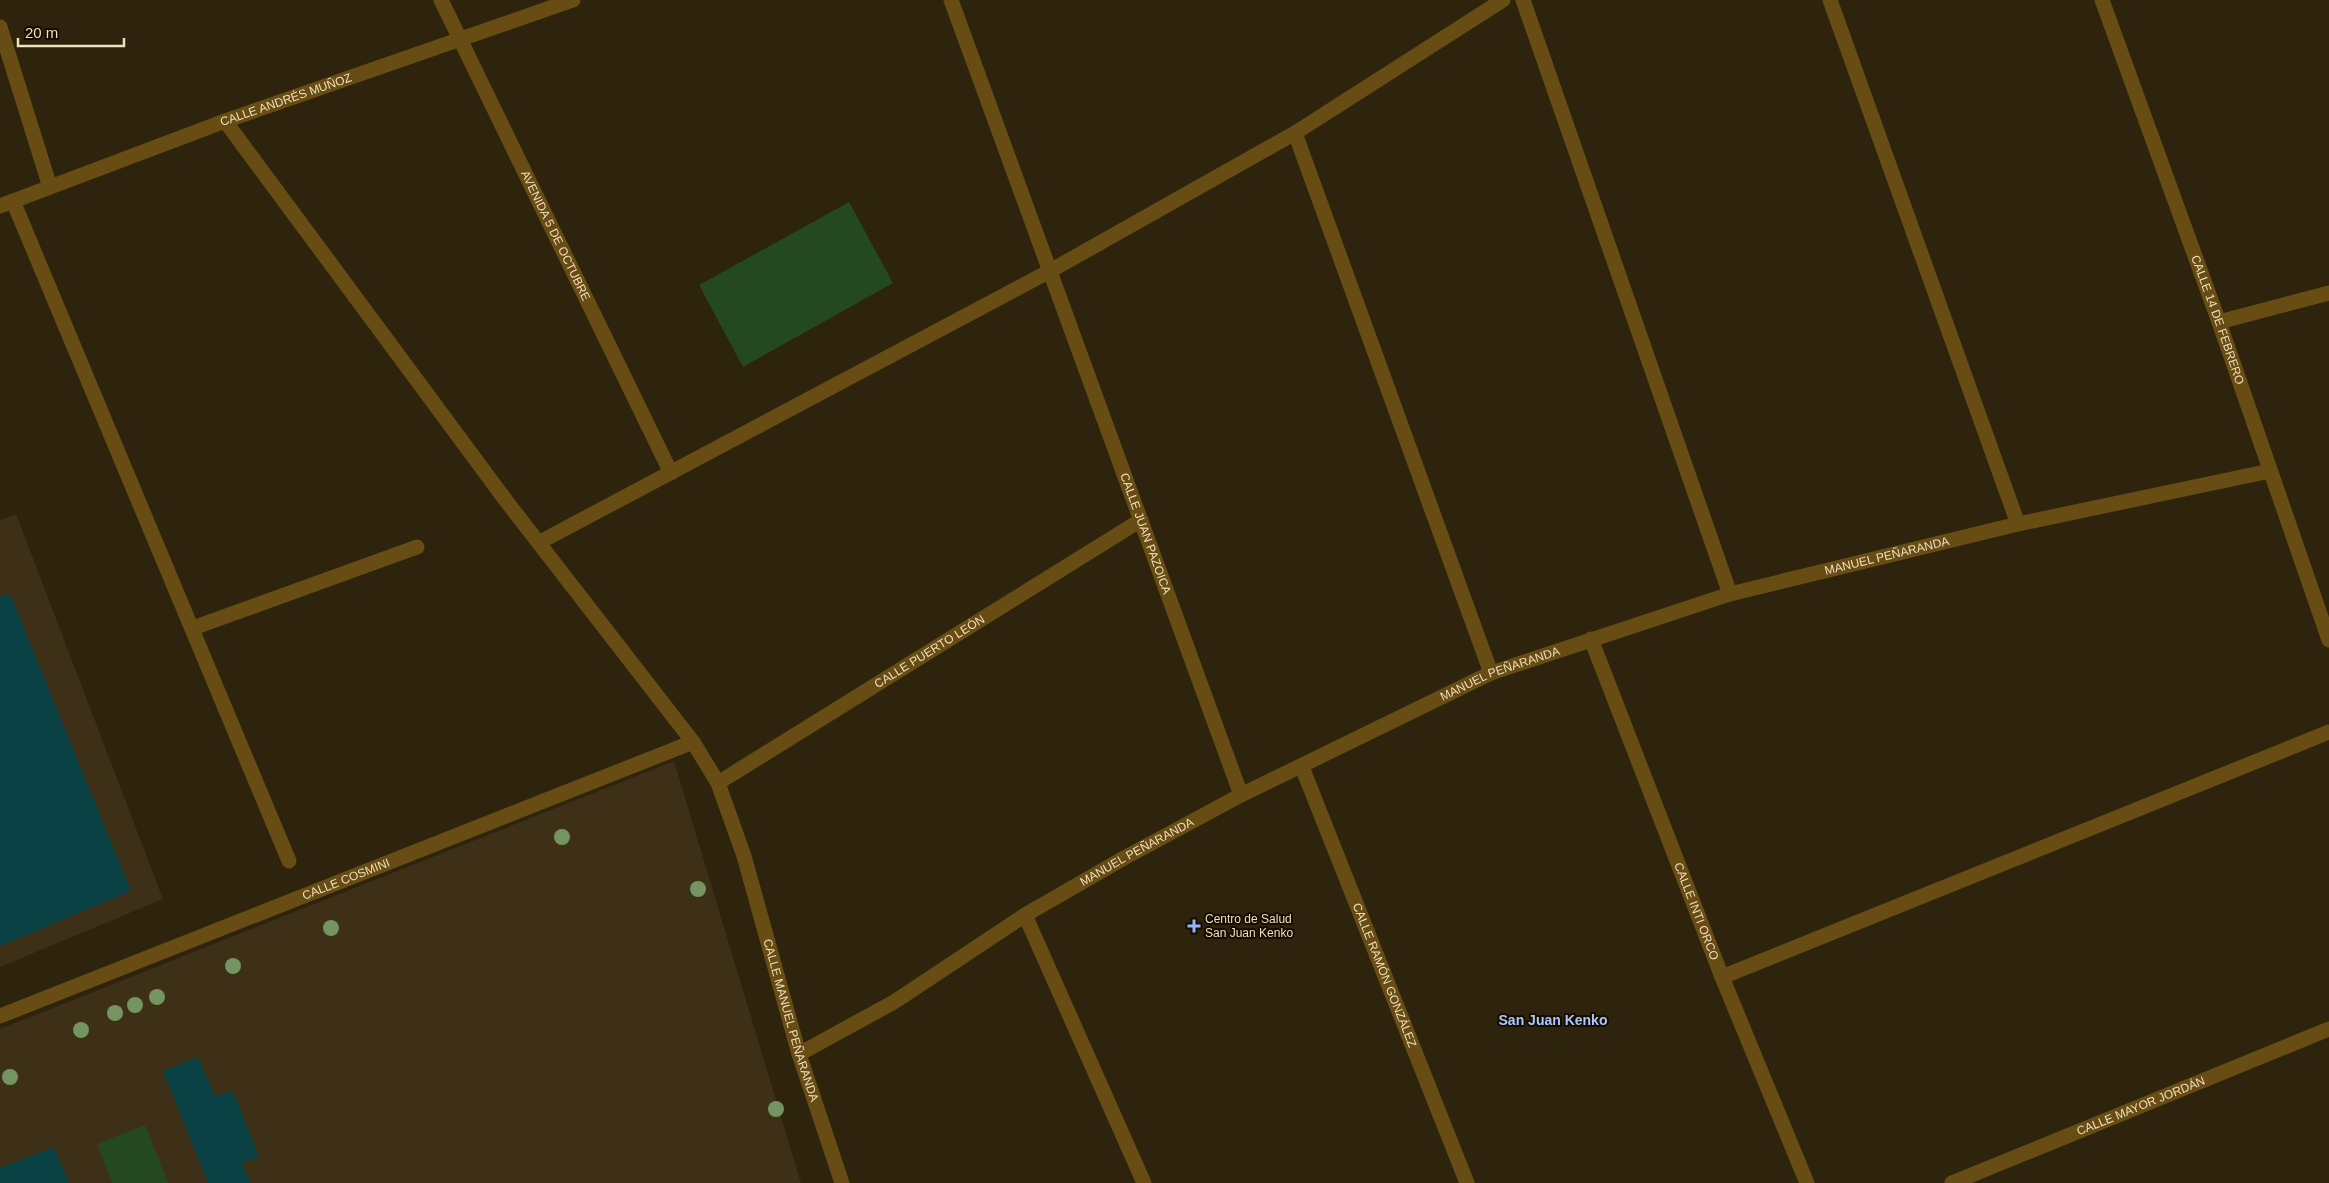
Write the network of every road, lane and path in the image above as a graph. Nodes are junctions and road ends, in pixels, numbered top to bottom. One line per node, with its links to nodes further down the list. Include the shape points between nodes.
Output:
1 (441, 0): 9 (street, AVENIDA 5 DE OCTUBRE)
2 (573, 0): 9 (street, CALLE ANDRÉS MUÑOZ)
3 (952, 0): 14 (street, CALLE JUAN PAZOICA)
4 (1503, 0): 11 (street)
5 (1523, 0): 23 (street)
6 (1830, 0): 20 (street)
7 (2102, 0): 16 (street, CALLE 14 DE FEBRERO)
8 (0, 27): 12 (street)
9 (460, 40): 10 (street, CALLE ANDRÉS MUÑOZ); 18 (street, AVENIDA 5 DE OCTUBRE)
10 (225, 121): 12 (street, CALLE ANDRÉS MUÑOZ); 21 (street, CALLE MANUEL PEÑARANDA)
11 (1294, 133): 14 (street); 27 (street)
12 (50, 187): 13 (street, CALLE ANDRÉS MUÑOZ)
13 (7, 204): 24 (street)
14 (1050, 271): 18 (street); 19 (street, CALLE JUAN PAZOICA)
15 (2329, 293): 16 (street)
16 (2219, 322): 17 (street, CALLE 14 DE FEBRERO)
17 (2270, 471): 20 (street, MANUEL PEÑARANDA); 26 (street, CALLE 14 DE FEBRERO)
18 (671, 473): 21 (street)
19 (1141, 520): 31 (street, CALLE PUERTO LEÓN); 32 (street, CALLE JUAN PAZOICA)
20 (2018, 524): 23 (street, MANUEL PEÑARANDA)
21 (540, 542): 29 (street, CALLE MANUEL PEÑARANDA)
22 (417, 547): 24 (street)
23 (1730, 594): 25 (street, MANUEL PEÑARANDA)
24 (193, 628): 33 (street)
25 (1591, 639): 27 (street, MANUEL PEÑARANDA); 35 (street, CALLE INTI ORCO)
26 (2329, 640)
27 (1491, 674): 30 (street, MANUEL PEÑARANDA)
28 (2329, 732): 35 (street)
29 (693, 742): 31 (street, CALLE MANUEL PEÑARANDA); 36 (street, CALLE COSMINI)
30 (1302, 767): 32 (street, MANUEL PEÑARANDA); 41 (street, CALLE RAMÓN GONZÁLEZ)
31 (718, 783): 38 (street, CALLE MANUEL PEÑARANDA, via 744,856)
32 (1241, 795): 34 (street, MANUEL PEÑARANDA)
33 (289, 861)
34 (1025, 915): 38 (street, MANUEL PEÑARANDA, via 894,1002); 40 (street)
35 (1722, 977): 42 (street, CALLE INTI ORCO)
36 (0, 1016)
37 (2329, 1029): 43 (street, CALLE MAYOR JORDÁN)
38 (799, 1054): 39 (street, CALLE MANUEL PEÑARANDA)
39 (842, 1183)
40 (1144, 1183)
41 (1467, 1183)
42 (1807, 1183)
43 (1952, 1183)

